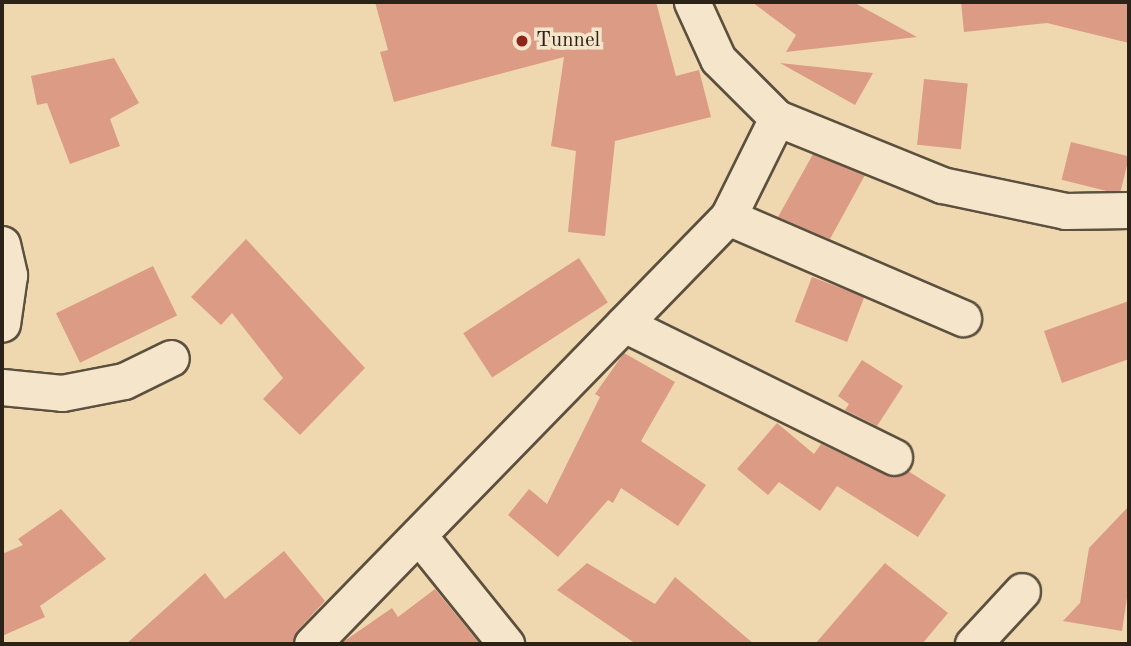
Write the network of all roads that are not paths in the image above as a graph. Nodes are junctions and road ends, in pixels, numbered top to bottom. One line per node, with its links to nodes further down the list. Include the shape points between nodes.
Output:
1 (692, 2): 2 (street, via 718,59)
2 (777, 118): 3 (street, via 942,186 1065,211); 4 (street)
3 (1129, 210)
4 (728, 217): 6 (street); 8 (street)
5 (2, 244): 7 (street, via 9,275)
6 (963, 318)
7 (2, 324)
8 (624, 324): 11 (street); 12 (street)
9 (171, 358): 10 (street, via 124,381 62,393)
10 (2, 387)
11 (894, 457)
12 (419, 536): 14 (street); 15 (street)
13 (1022, 591): 16 (street)
14 (312, 644)
15 (506, 644)
16 (973, 644)

